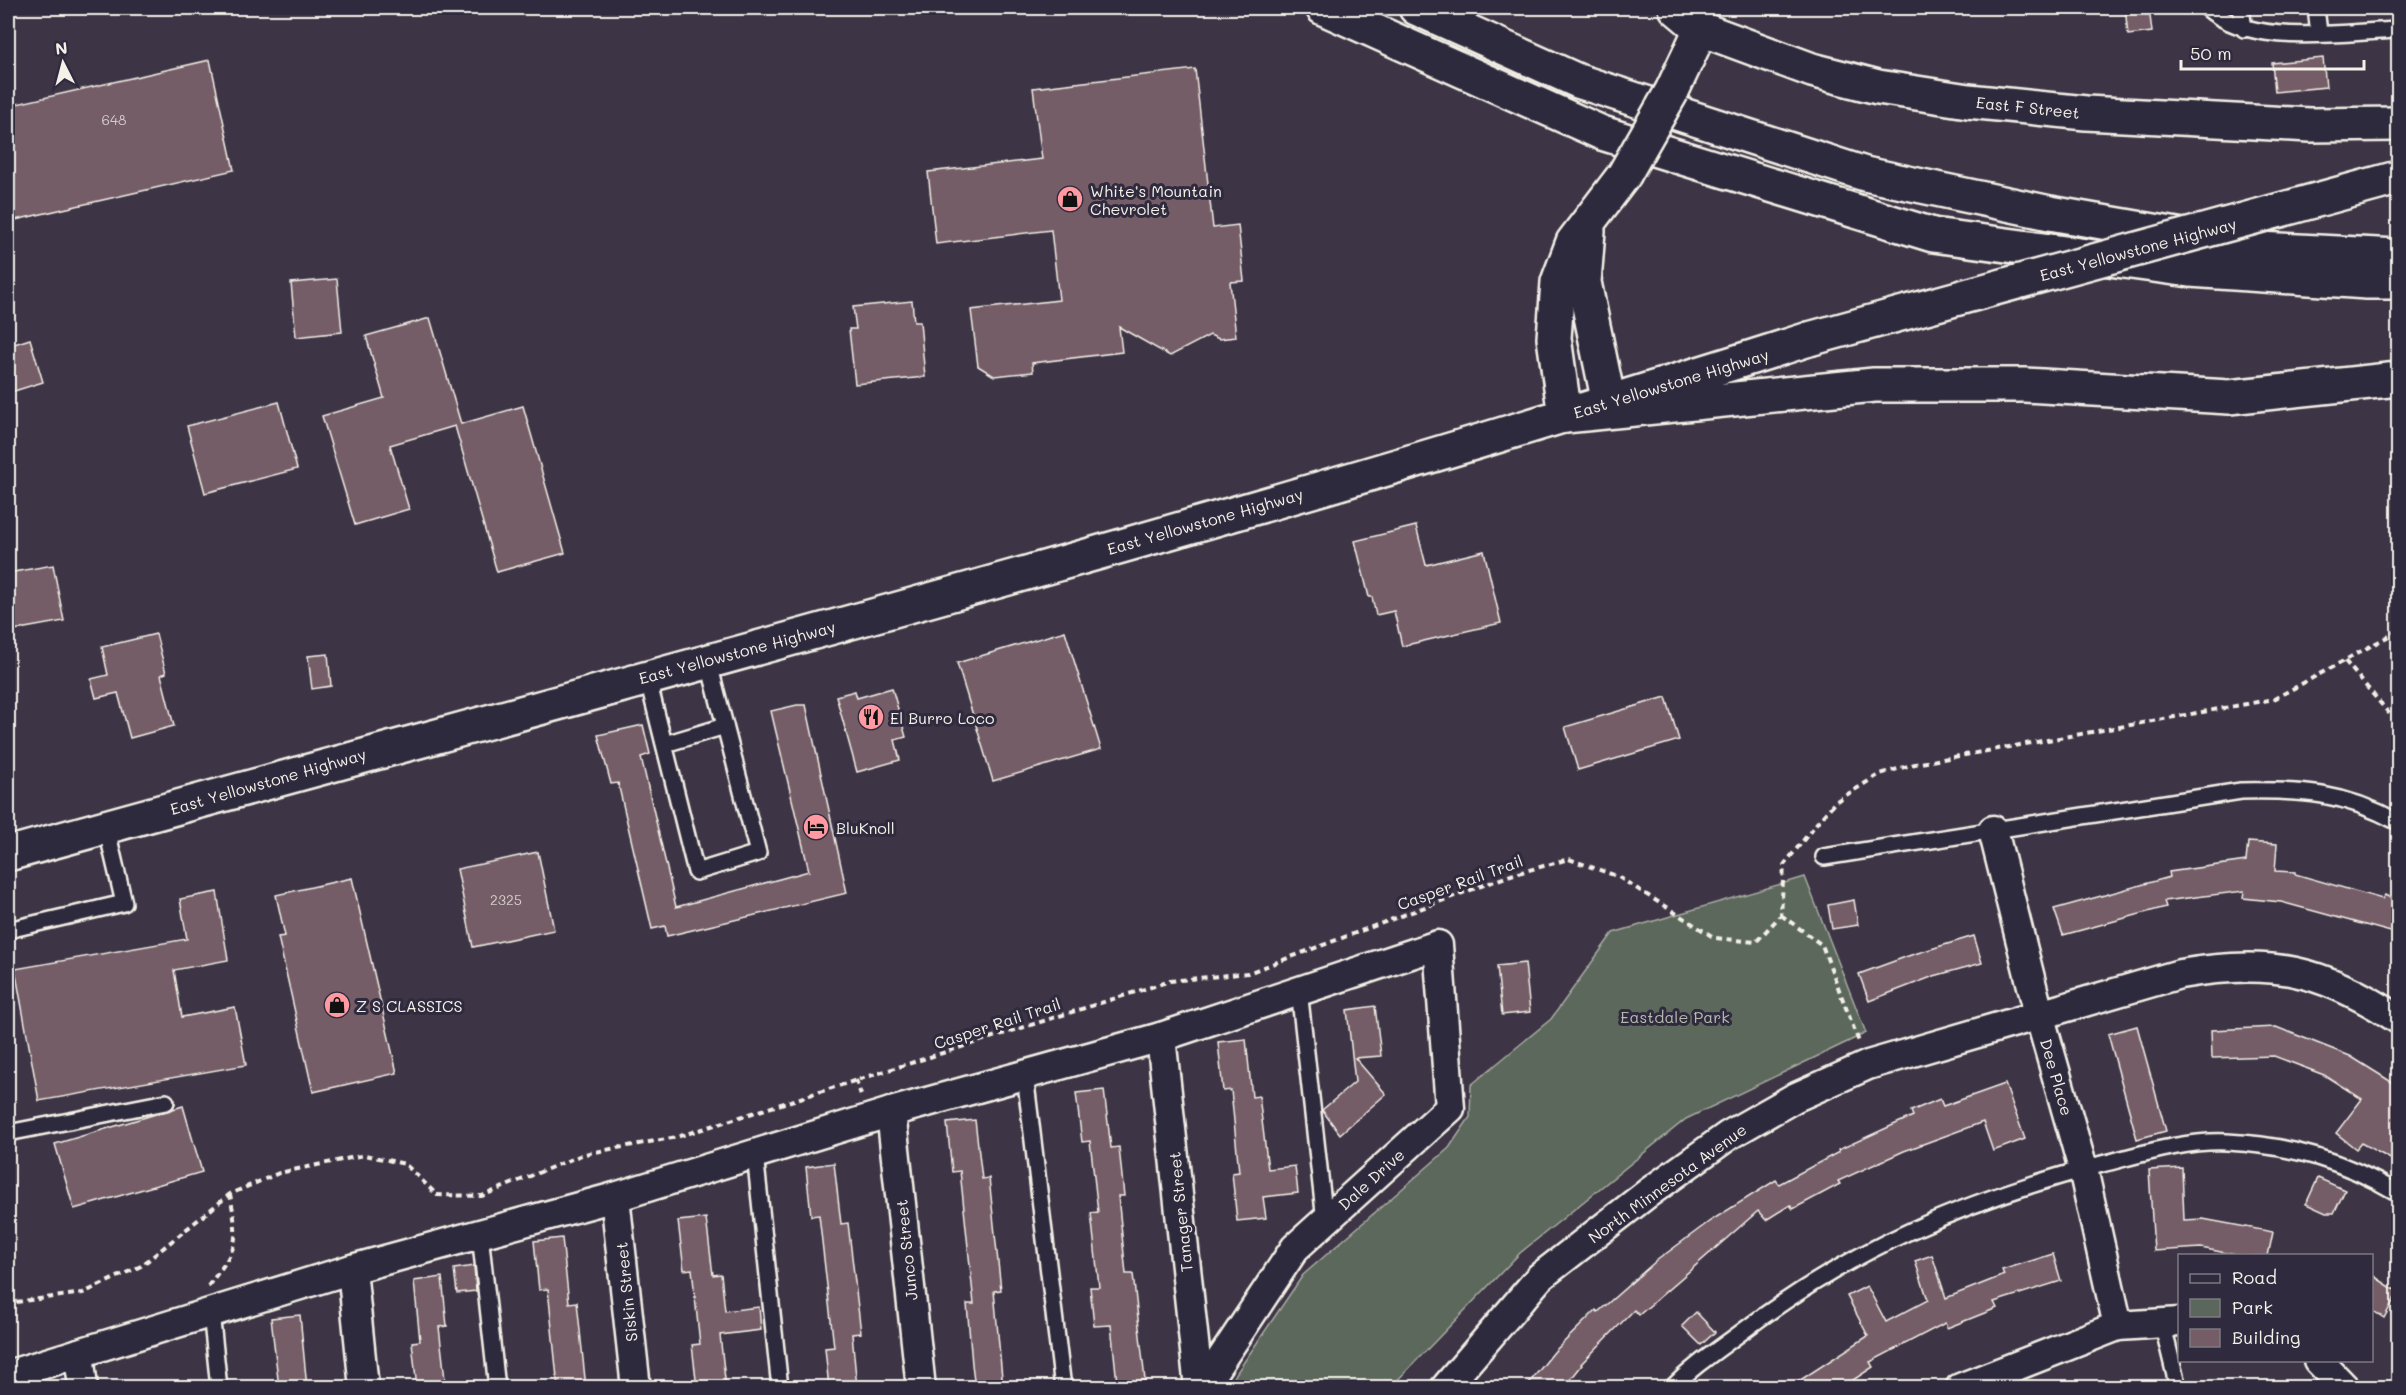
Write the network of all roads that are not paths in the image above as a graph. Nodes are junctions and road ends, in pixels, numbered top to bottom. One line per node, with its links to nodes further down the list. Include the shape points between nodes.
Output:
1 (1323, 8): 15 (main road, via 1602,133 1933,236 2190,270)
2 (1416, 8): 14 (main road, via 1578,81 1865,174 2050,213 2258,249)
3 (1676, 8): 7 (main road, East F Street)
4 (2207, 8): 8 (lane)
5 (2241, 8): 8 (lane)
6 (2316, 8): 10 (lane)
7 (1701, 28): 11 (main road, East F Street, via 1823,73 1878,87 1968,101 2086,113 2310,125); 13 (main road, bridge, via 1672,91 1624,175)
8 (2244, 29): 10 (lane, via 2265,34)
9 (2398, 30): 10 (lane)
10 (2319, 33)
11 (2398, 124)
12 (2398, 178): 17 (main road, East Yellowstone Highway, bridge, via 1809,339)
13 (1588, 226): 17 (main road, via 1584,282); 18 (main road, via 1573,242 1556,295 1554,338)
14 (2398, 256)
15 (2398, 282)
16 (2398, 379): 18 (main road, via 2229,397 2025,386 1874,385)
17 (1609, 403): 18 (main road, East Yellowstone Highway)
18 (1565, 416): 19 (main road, East Yellowstone Highway, via 1138,541)
19 (708, 660): 20 (main road, East Yellowstone Highway); 21 (lane)
20 (647, 676): 22 (lane); 24 (main road, East Yellowstone Highway)
21 (725, 726): 22 (lane); 22 (lane, via 759,852 696,872)
22 (665, 744)
23 (2398, 822): 25 (lane, via 2345,799 2299,790 2241,791)
24 (106, 826): 26 (main road, East Yellowstone Highway); 28 (lane, via 124,903)
25 (1993, 830): 27 (lane); 30 (street, Dee Place)
26 (8, 854)
27 (1824, 857)
28 (8, 930)
29 (1299, 990): 32 (street); 41 (lane); 41 (street, Dale Drive, via 1438,945 1450,1108)
30 (2039, 1014): 31 (street, North Minnesota Avenue, via 2180,974 2249,965 2292,970 2327,980 2358,993); 38 (street, Dee Place); 59 (street, North Minnesota Avenue, via 1868,1065 1794,1098 1729,1135 1540,1277)
31 (2398, 1019)
32 (1161, 1038): 33 (street); 58 (street, Tanager Street)
33 (1026, 1075): 35 (street); 57 (lane)
34 (166, 1102): 36 (lane)
35 (891, 1112): 37 (street); 56 (street, Junco Street)
36 (8, 1133)
37 (755, 1154): 40 (street); 55 (lane)
38 (2083, 1169): 39 (lane, via 2194,1143 2267,1145 2328,1158); 46 (street, Dee Place); 60 (lane, via 1952,1212 1835,1268 1764,1315)
39 (2398, 1193)
40 (615, 1197): 42 (street); 54 (street, Siskin Street)
41 (1325, 1221): 58 (street, Dale Drive, via 1295,1248)
42 (480, 1234): 43 (street); 53 (lane)
43 (352, 1269): 44 (street); 52 (street)
44 (208, 1301): 47 (street); 51 (lane)
45 (2171, 1322): 46 (street); 62 (lane)
46 (2118, 1326): 61 (street)
47 (79, 1353): 49 (street); 50 (street)
48 (2320, 1362): 63 (street)
49 (8, 1375)
50 (83, 1388)
51 (219, 1388)
52 (364, 1388)
53 (497, 1388)
54 (636, 1388)
55 (780, 1388)
56 (921, 1388)
57 (1063, 1388)
58 (1200, 1388)
59 (1445, 1388)
60 (1672, 1388)
61 (1960, 1388)
62 (2178, 1388)
63 (2345, 1388)

